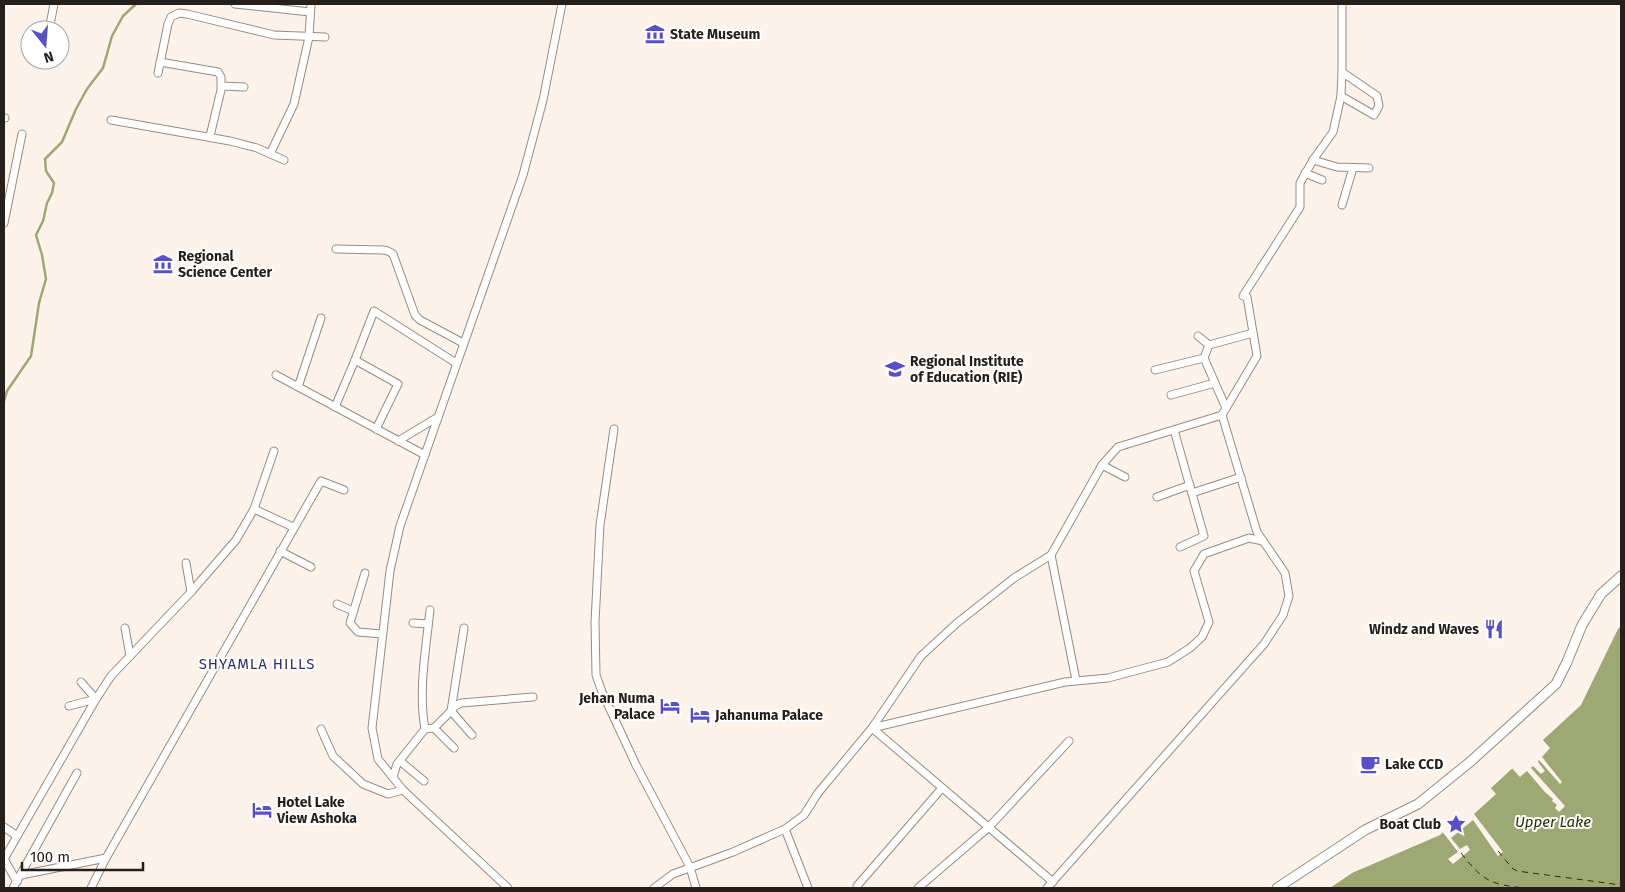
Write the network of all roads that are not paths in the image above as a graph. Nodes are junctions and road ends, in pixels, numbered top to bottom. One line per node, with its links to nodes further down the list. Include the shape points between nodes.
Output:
1 (54, 4): 7 (street)
2 (235, 4): 6 (street)
3 (311, 4): 6 (street)
4 (562, 4): 32 (street, via 543,100 523,175)
5 (1342, 4): 11 (street)
6 (310, 12): 8 (street)
7 (51, 20)
8 (309, 37): 9 (street); 10 (street, via 274,35 179,13 171,17 168,24); 19 (street, via 294,104)
9 (325, 37)
10 (160, 62): 12 (street); 13 (street, via 218,72)
11 (1342, 72): 15 (street); 15 (street, via 1377,96 1380,106 1374,116)
12 (158, 73)
13 (221, 88): 14 (street, via 225,85); 18 (street)
14 (244, 88)
15 (1341, 96): 21 (street, via 1332,132)
16 (111, 120): 18 (street)
17 (22, 134): 27 (street)
18 (210, 136): 19 (street)
19 (270, 154): 20 (street)
20 (284, 160)
21 (1313, 160): 22 (street); 24 (street)
22 (1353, 168): 23 (street); 26 (street)
23 (1369, 168)
24 (1305, 173): 25 (street); 30 (street, via 1300,182 1300,207 1243,296 1247,297)
25 (1322, 180)
26 (1342, 205)
27 (4, 223)
28 (336, 249): 32 (street, via 382,250 393,254 415,315)
29 (321, 318): 40 (street)
30 (1253, 333): 33 (street); 43 (street, via 1257,356)
31 (1198, 336): 33 (street)
32 (463, 343): 36 (street)
33 (1209, 345): 34 (street)
34 (1204, 358): 37 (street); 39 (street)
35 (355, 360): 36 (street, via 374,311); 42 (street); 46 (street, via 398,384)
36 (456, 363): 45 (street)
37 (1155, 370)
38 (276, 375): 40 (street)
39 (1215, 383): 41 (street); 43 (street)
40 (298, 386): 42 (street)
41 (1171, 395)
42 (335, 406): 46 (street)
43 (1226, 408): 44 (street)
44 (1222, 415): 48 (street); 54 (street)
45 (438, 418): 49 (street); 51 (street)
46 (376, 429): 49 (street)
47 (614, 429): 103 (street, via 600,525 596,675 636,765)
48 (1174, 430): 52 (street, via 1118,447); 55 (street)
49 (398, 441): 51 (street)
50 (274, 452): 59 (street)
51 (425, 455): 77 (street, via 400,526)
52 (1102, 465): 53 (street); 64 (street)
53 (1125, 477)
54 (1241, 478): 57 (street); 61 (street, via 1257,532)
55 (1190, 485): 57 (street); 58 (street)
56 (344, 490): 60 (street, via 321,481)
57 (1192, 493): 62 (street, via 1204,536)
58 (1157, 497)
59 (254, 509): 60 (street); 69 (street, via 236,540)
60 (293, 527): 63 (street)
61 (1263, 541): 79 (street, via 1249,538 1204,554 1194,571 1209,622 1202,637 1190,648 1168,662 1108,678); 105 (street, via 1285,573 1290,596 1283,615 1264,644)
62 (1180, 547)
63 (280, 551): 66 (street); 102 (street)
64 (1051, 555): 79 (street); 86 (street, via 1014,578 921,656)
65 (186, 563): 69 (street)
66 (312, 567)
67 (365, 573): 72 (street)
68 (1621, 576): 114 (street, via 1601,594 1582,626 1556,684 1418,804 1365,830)
69 (191, 592): 78 (street)
70 (336, 604): 72 (street)
71 (430, 610): 74 (street)
72 (354, 611): 77 (street, via 350,623 358,632)
73 (414, 623): 74 (street)
74 (428, 624): 88 (street, via 422,692)
75 (125, 628): 78 (street)
76 (464, 628): 84 (street)
77 (382, 634): 94 (street, via 372,728 378,759)
78 (130, 656): 82 (street)
79 (1076, 680): 86 (street)
80 (81, 682): 82 (street)
81 (533, 696): 84 (street, via 462,703)
82 (96, 699): 83 (street); 101 (street)
83 (69, 706)
84 (450, 710): 85 (street); 89 (street)
85 (434, 728): 88 (street); 91 (street)
86 (872, 728): 96 (street); 100 (street, via 818,793 804,815)
87 (321, 729): 97 (street, via 333,756 363,784 388,794)
88 (425, 729): 92 (street)
89 (472, 735)
90 (1069, 741): 99 (street)
91 (454, 748)
92 (400, 761): 94 (street); 95 (street)
93 (77, 773): 104 (street)
94 (393, 778): 97 (street)
95 (424, 781)
96 (942, 788): 99 (street); 111 (street)
97 (403, 790): 107 (street)
98 (4, 827): 101 (street)
99 (988, 827): 105 (street); 112 (street)
100 (785, 828): 103 (street); 110 (street)
101 (17, 836): 104 (street, via 4,859)
102 (106, 858): 104 (street); 106 (street)
103 (690, 868): 108 (street, via 673,874); 109 (street)
104 (17, 882)
105 (1054, 882): 113 (street)
106 (91, 888)
107 (508, 888)
108 (654, 888)
109 (696, 888)
110 (808, 888)
111 (858, 888)
112 (918, 888)
113 (1048, 888)
114 (1278, 888)

